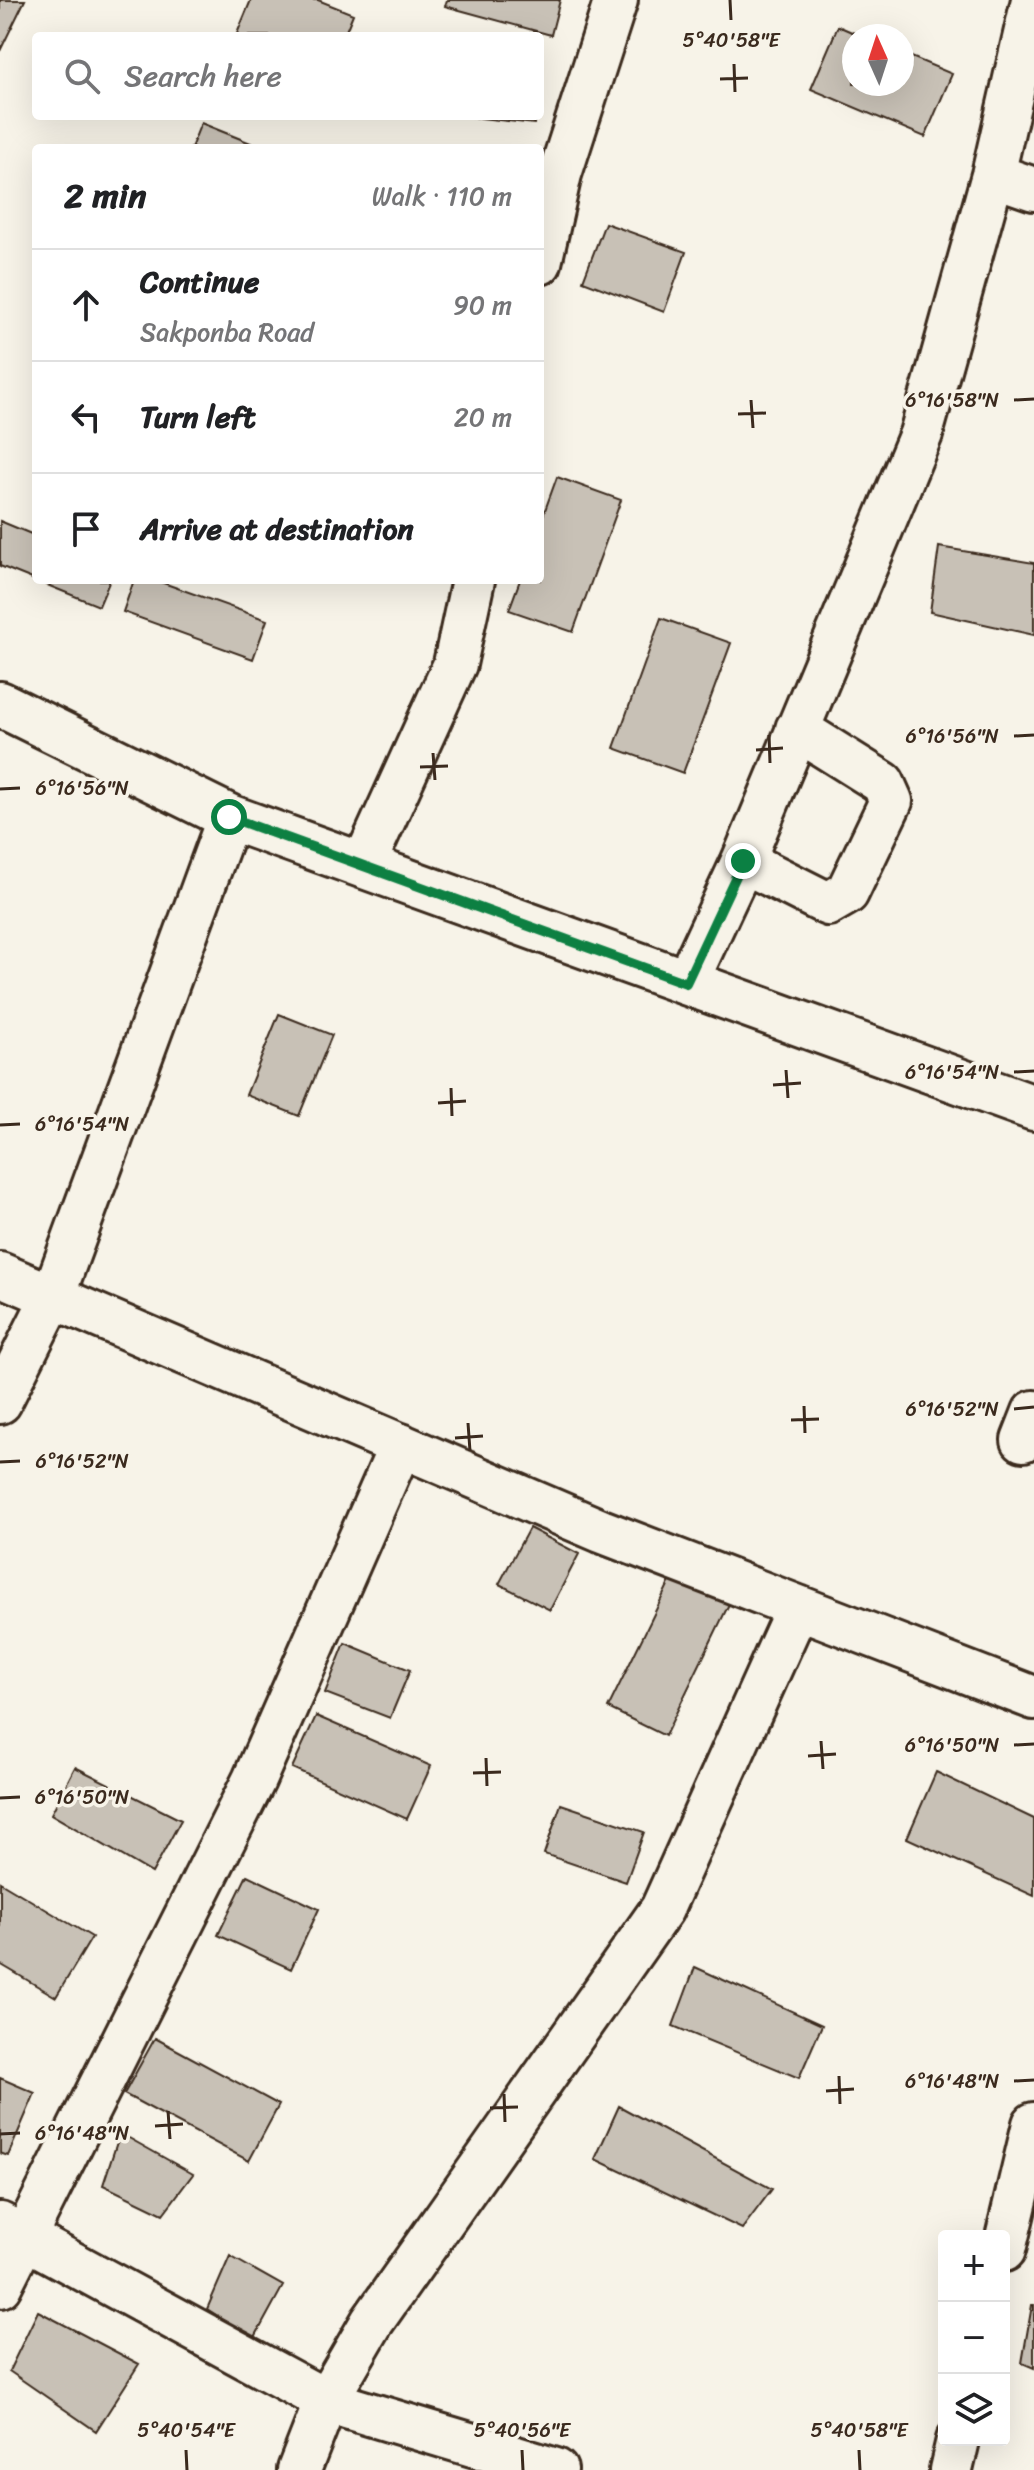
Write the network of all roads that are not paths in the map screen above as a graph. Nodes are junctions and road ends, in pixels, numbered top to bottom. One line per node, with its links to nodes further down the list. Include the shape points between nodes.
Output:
1 (616, 0): 5 (street, via 560,174)
2 (1033, 0): 3 (street)
3 (993, 175): 4 (street); 8 (street, via 921,434)
4 (1034, 189)
5 (544, 245)
6 (472, 584): 11 (street, via 455,664)
7 (0, 704): 9 (main road)
8 (797, 729): 10 (street); 10 (street, via 883,783 891,801 839,901 828,904)
9 (229, 817): 11 (main road); 15 (street)
10 (743, 861): 12 (street)
11 (363, 866): 12 (main road)
12 (686, 983): 13 (main road)
13 (1034, 1108)
14 (0, 1274): 15 (street)
15 (53, 1296): 16 (street); 17 (street)
16 (0, 1402)
17 (401, 1445): 18 (street, via 601,1531); 21 (street, via 254,1780)
18 (798, 1607): 19 (street); 24 (street, via 662,1909 372,2322)
19 (1034, 1698)
20 (1031, 2148): 22 (street)
21 (13, 2230): 23 (street); 24 (street)
22 (1009, 2230)
23 (0, 2286)
24 (326, 2401): 26 (street); 27 (street)
25 (957, 2446): 28 (street)
26 (299, 2470)
27 (556, 2470)
28 (951, 2470)

